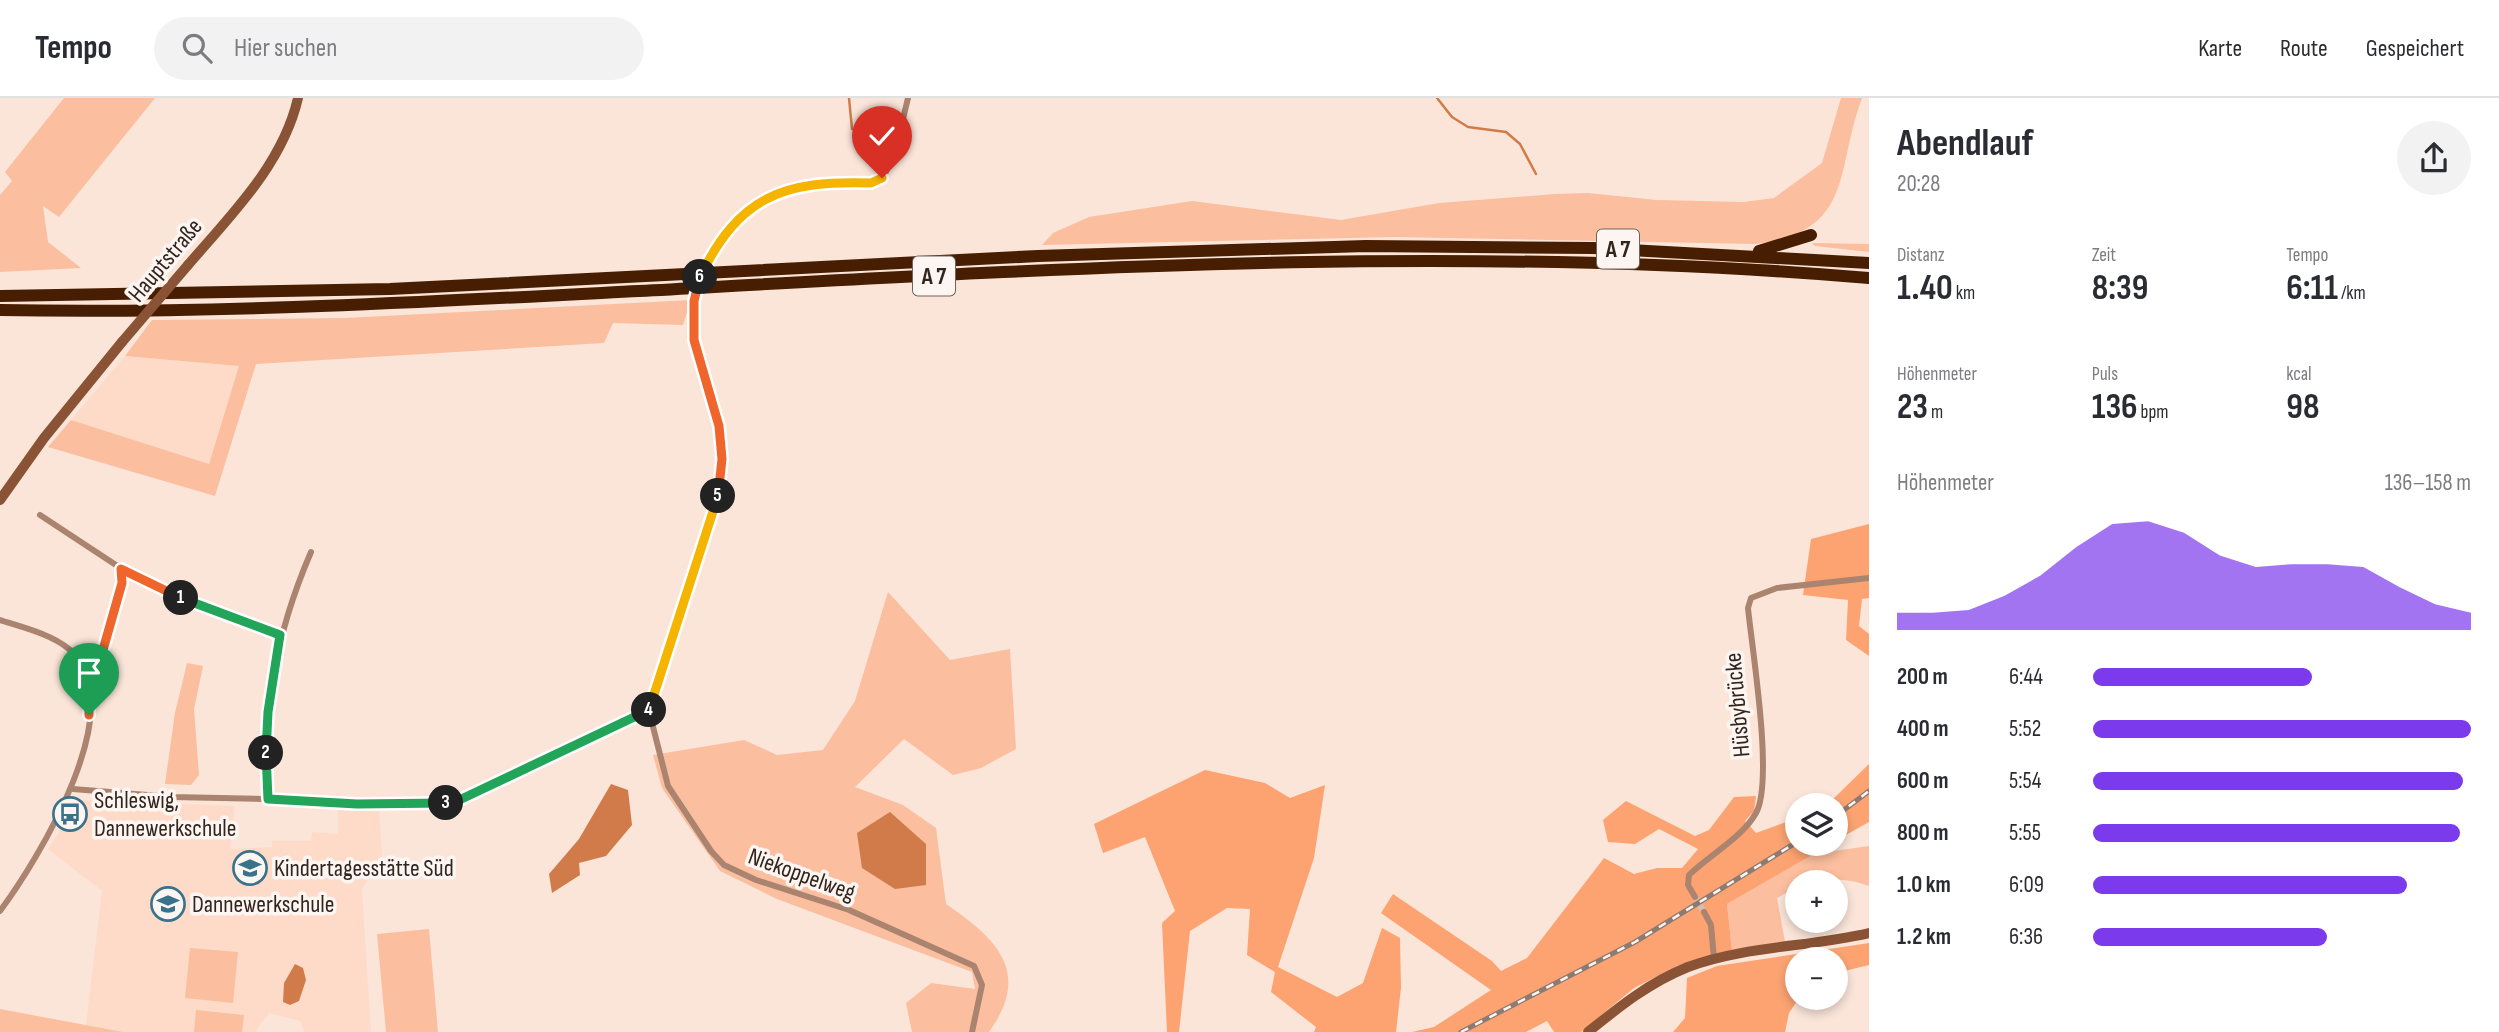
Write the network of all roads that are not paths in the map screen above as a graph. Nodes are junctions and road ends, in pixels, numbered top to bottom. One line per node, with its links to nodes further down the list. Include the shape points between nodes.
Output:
1 (298, 98): 9 (street, Hauptstraße, bridge, via 280,148 259,179 44,438)
2 (908, 98): 17 (street, bridge, via 894,156 882,178 871,183 796,186 776,194 728,229 700,277 694,301 694,340 715,406 722,459 716,506)
3 (1811, 235): 4 (highway)
4 (1738, 254): 5 (highway, A 7); 7 (highway, A 7, via 1498,246 1171,250 390,289)
5 (1869, 263)
6 (1869, 278): 8 (highway, A 7, via 1623,263 1336,260 427,302 106,312)
7 (0, 296)
8 (0, 310)
9 (0, 500)
10 (40, 515): 12 (street)
11 (311, 552): 15 (street)
12 (121, 569): 15 (street, via 177,597); 16 (street, via 122,583 101,657)
13 (1869, 578): 20 (street, Hüsbybrücke, via 1777,588 1751,598 1748,608 1760,702 1760,802 1748,823 1689,875 1688,885)
14 (0, 620): 16 (street, via 69,649)
15 (280, 635): 19 (street, via 268,712)
16 (85, 670): 18 (street, via 89,715)
17 (649, 711): 19 (street, via 453,803); 25 (street, Niekoppelweg, via 667,786 724,865 849,910 974,966 982,985)
18 (73, 789): 19 (street); 21 (street, via 37,857)
19 (268, 799)
20 (1695, 897)
21 (0, 911)
22 (1704, 912): 24 (street, via 1711,925)
23 (1869, 933): 24 (street)
24 (1714, 959): 26 (street, via 1643,990)
25 (972, 1032)
26 (1588, 1032)

